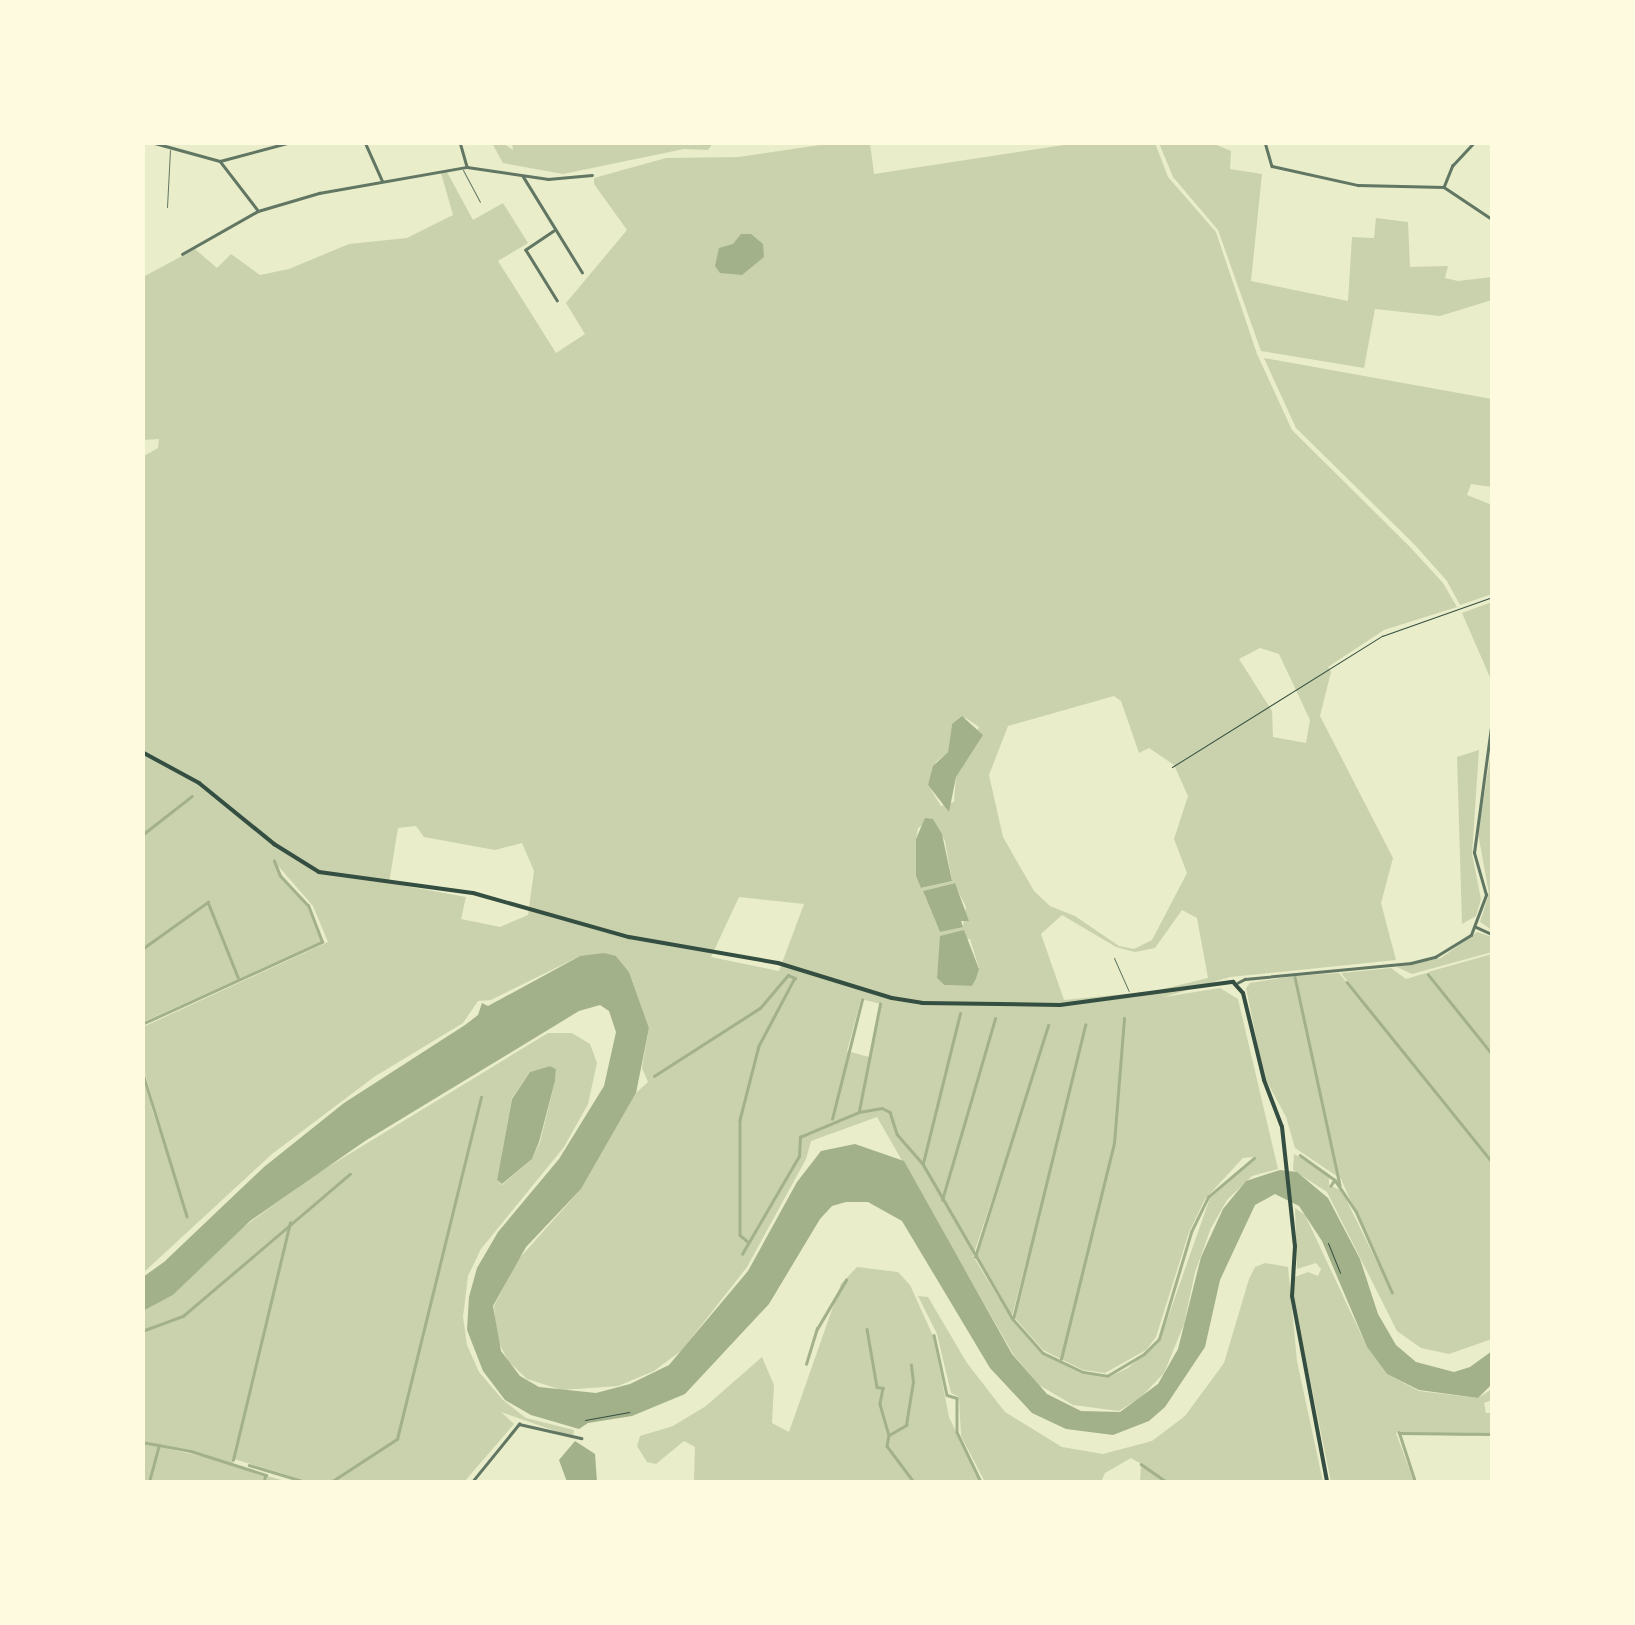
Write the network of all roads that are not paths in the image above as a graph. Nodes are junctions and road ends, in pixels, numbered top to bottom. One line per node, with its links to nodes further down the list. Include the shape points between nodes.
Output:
1 (151, 142): 7 (street)
2 (291, 142): 8 (street)
3 (365, 142): 12 (street)
4 (460, 142): 9 (street)
5 (1265, 142): 13 (street, via 1269,164 1278,168 1358,185)
6 (1474, 142): 13 (street)
7 (170, 146): 8 (street); 15 (lane)
8 (220, 161): 16 (street)
9 (464, 168): 10 (street); 12 (street); 14 (lane)
10 (523, 175): 11 (street); 18 (street)
11 (592, 175)
12 (382, 182): 16 (street)
13 (1444, 187): 17 (street)
14 (480, 202)
15 (167, 207)
16 (258, 211): 19 (street)
17 (1492, 218)
18 (555, 230): 20 (street); 21 (street, via 526,250)
19 (182, 254)
20 (582, 272)
21 (557, 300)
22 (1492, 720): 24 (street, via 1475,832 1486,894)
23 (142, 752): 29 (main road, via 199,783 319,872 473,893 629,937 778,962 915,1002 1038,1006)
24 (1476, 925): 25 (street); 27 (street, via 1433,958)
25 (1492, 934)
26 (1114, 958): 29 (lane)
27 (1236, 984): 28 (lane); 29 (main road, via 1219,980); 32 (main road, via 1281,1122 1300,1358)
28 (1231, 990)
29 (1130, 996)
30 (580, 1438): 31 (street, via 516,1426)
31 (472, 1482)
32 (1327, 1482)

